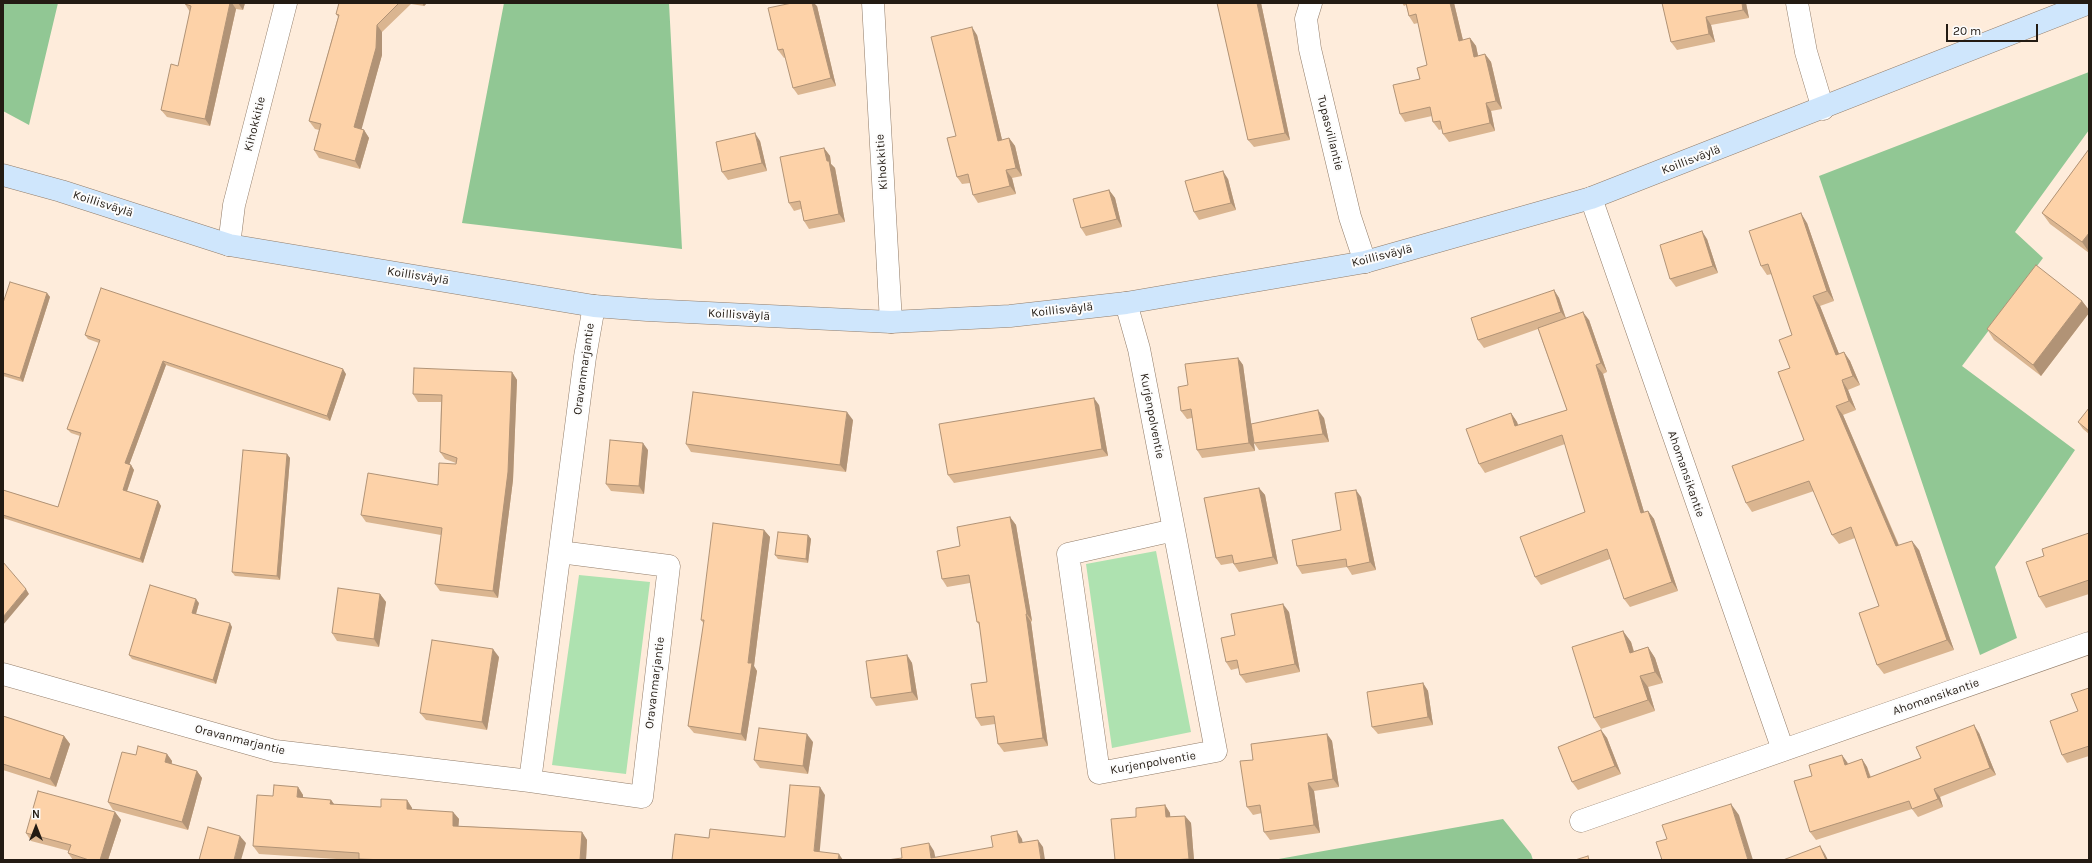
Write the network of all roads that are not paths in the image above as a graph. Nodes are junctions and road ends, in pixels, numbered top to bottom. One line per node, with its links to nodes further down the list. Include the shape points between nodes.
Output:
1 (286, 3): 9 (street, Kihokkitie, via 234,205)
2 (873, 3): 13 (street, Kihokkitie)
3 (1310, 3): 10 (street, Tupasvillantie, via 1306,18 1310,49 1350,217)
4 (1797, 3): 6 (street, via 1806,52)
5 (2089, 3): 6 (street, Koillisväylä)
6 (1823, 109): 8 (street, Koillisväylä)
7 (3, 175): 9 (street, Koillisväylä)
8 (1591, 198): 10 (street, Koillisväylä); 18 (street, Ahomansikantie)
9 (229, 245): 12 (street, Koillisväylä)
10 (1365, 262): 11 (street, Koillisväylä)
11 (1126, 303): 13 (street, Koillisväylä, via 1010,316); 14 (street, Kurjenpolventie, via 1139,348)
12 (594, 306): 13 (street, Koillisväylä); 15 (street, Oravanmarjantie)
13 (891, 322)
14 (1174, 530): 14 (street, Kurjenpolventie, via 1068,554 1099,773 1216,751)
15 (560, 552): 19 (street, Oravanmarjantie); 19 (street, Oravanmarjantie, via 669,566 642,797)
16 (2089, 643): 18 (street, Ahomansikantie)
17 (3, 674): 19 (street, Oravanmarjantie, via 275,751)
18 (1783, 750): 20 (street, Ahomansikantie)
19 (530, 781)
20 (1581, 821)

